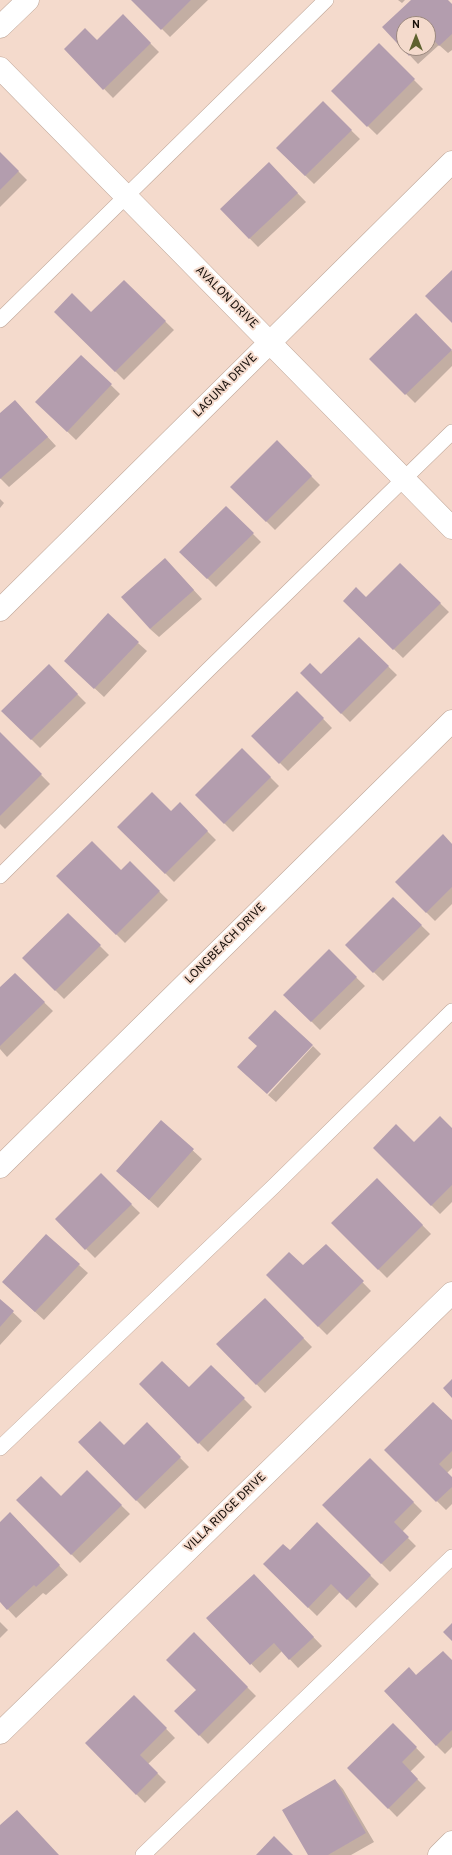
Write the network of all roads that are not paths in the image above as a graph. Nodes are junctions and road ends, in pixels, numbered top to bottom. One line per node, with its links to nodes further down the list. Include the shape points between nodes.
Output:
1 (28, 0): 3 (street)
2 (326, 0): 6 (lane)
3 (0, 27)
4 (0, 68): 6 (street, AVALON DRIVE)
5 (452, 162): 8 (street, LAGUNA DRIVE)
6 (126, 196): 7 (lane); 8 (street, AVALON DRIVE)
7 (0, 320)
8 (270, 343): 10 (street, AVALON DRIVE); 12 (street, LAGUNA DRIVE)
9 (452, 432): 10 (lane)
10 (404, 479): 11 (street, AVALON DRIVE); 14 (lane)
11 (452, 528)
12 (0, 610)
13 (452, 721): 16 (street, LONGBEACH DRIVE)
14 (0, 876)
15 (452, 1011): 18 (lane)
16 (0, 1167)
17 (452, 1293): 20 (street, VILLA RIDGE DRIVE)
18 (0, 1448)
19 (452, 1557): 22 (lane)
20 (0, 1734)
21 (452, 1842): 23 (street)
22 (143, 1855)
23 (439, 1855)

